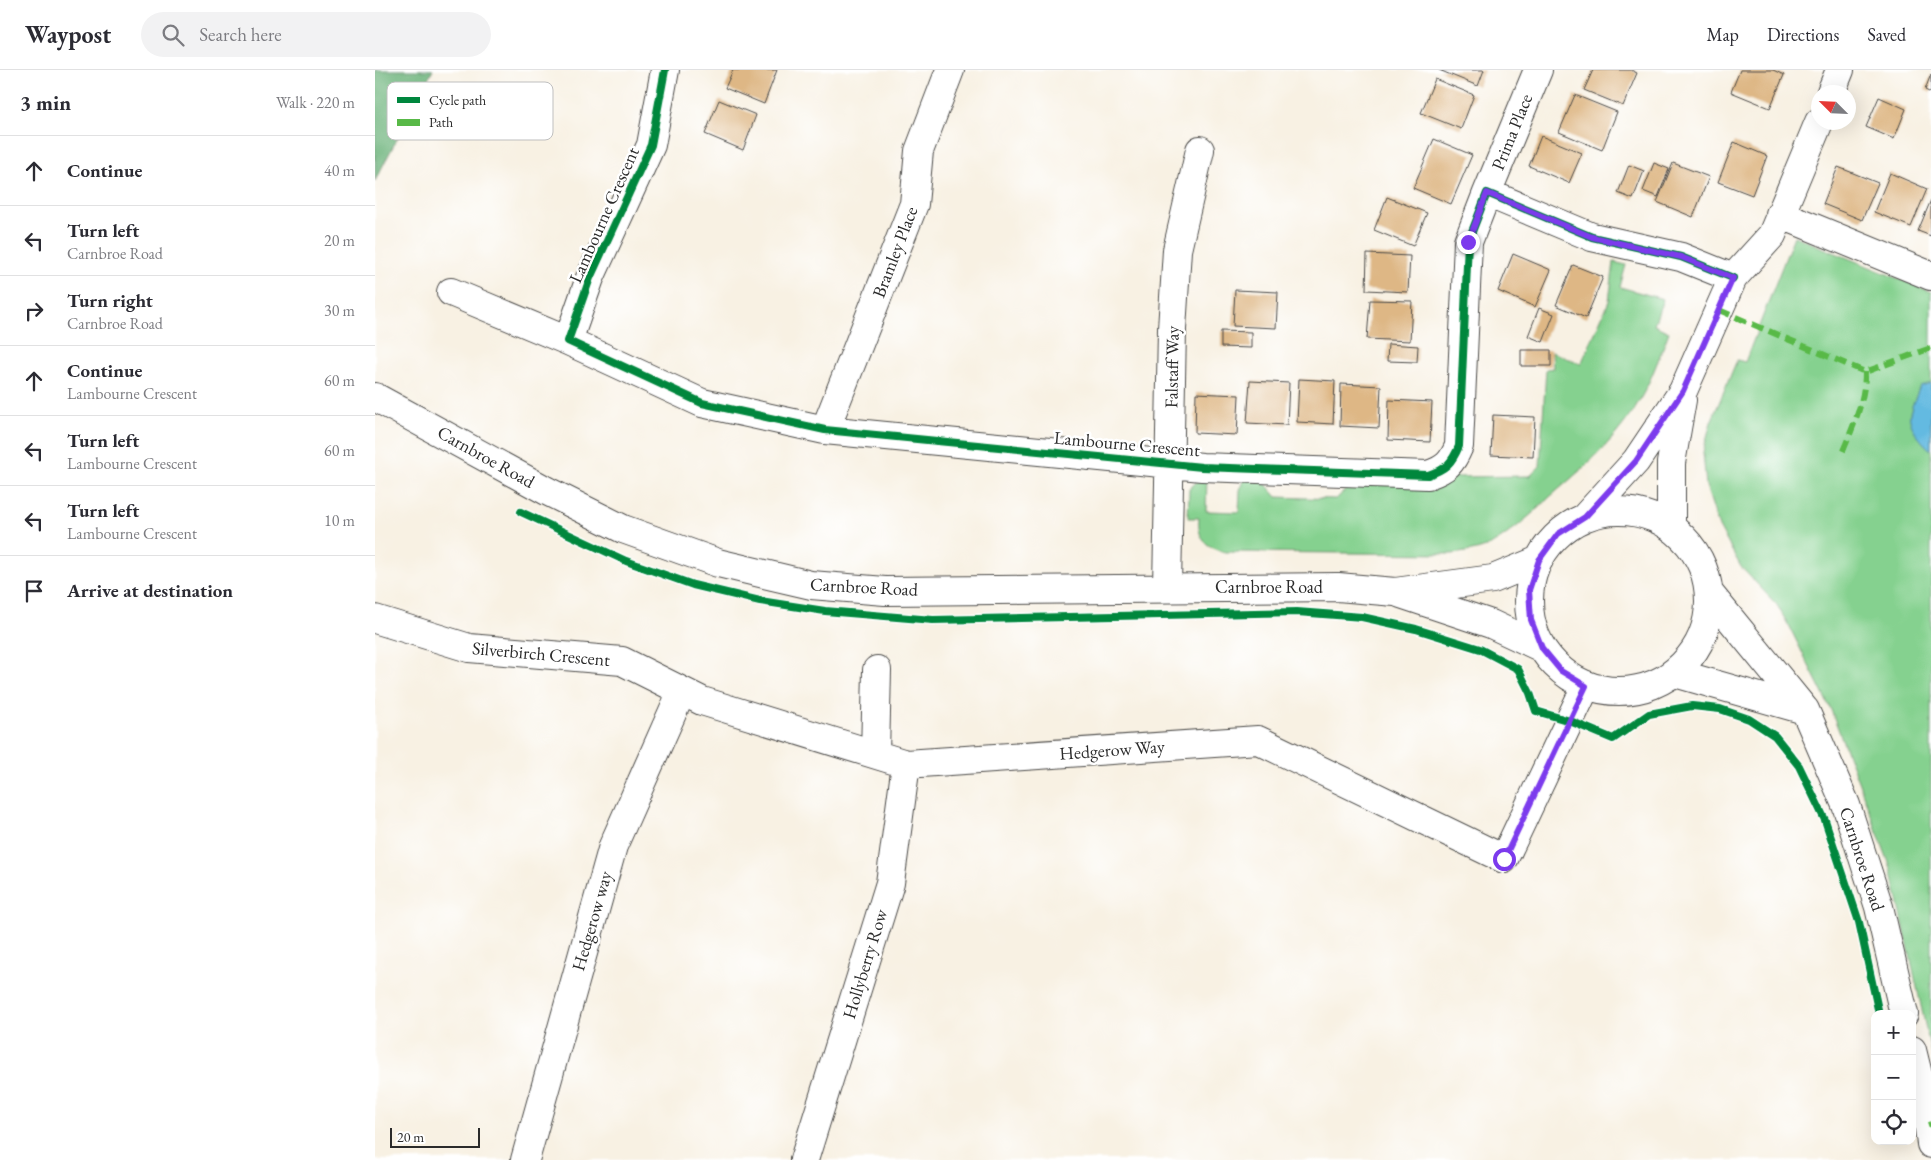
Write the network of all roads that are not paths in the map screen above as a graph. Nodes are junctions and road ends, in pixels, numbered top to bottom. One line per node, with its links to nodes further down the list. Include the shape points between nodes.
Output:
1 (665, 70): 13 (street, Lambourne Crescent, via 651,145 589,278)
2 (950, 70): 16 (street, Bramley Place, via 919,151 914,204)
3 (1538, 70): 8 (street, Prima Place)
4 (1841, 70): 5 (street)
5 (1834, 85)
6 (1816, 130): 9 (street)
7 (1200, 150): 17 (street, Falstaff Way, via 1177,250)
8 (1487, 193): 11 (street, via 1592,237 1681,257); 17 (street, Lambourne Crescent, via 1468,242 1459,446 1454,459 1441,470 1428,475)
9 (1780, 214): 10 (street); 11 (street, via 1772,235)
10 (1931, 276)
11 (1733, 278): 14 (street)
12 (451, 292): 13 (street)
13 (568, 340): 16 (street, Lambourne Crescent, via 702,403)
14 (1683, 391): 18 (street, via 1636,461); 19 (street, via 1671,463)
15 (375, 397): 21 (street, Carnbroe Road, via 623,529 717,563 811,586 885,591)
16 (825, 430): 17 (street, Lambourne Crescent)
17 (1170, 464): 21 (street, Falstaff Way)
18 (1585, 517): 19 (street, Carnbroe Road, via 1616,510 1648,515); 20 (street, Carnbroe Road, via 1558,534)
19 (1671, 526): 23 (street, Carnbroe Road, via 1691,545 1704,568)
20 (1539, 560): 22 (street, Carnbroe Road, via 1493,579); 25 (street, Carnbroe Road, via 1529,590 1531,620)
21 (1167, 587): 22 (street, Carnbroe Road, via 1338,587)
22 (1395, 592): 25 (street, Carnbroe Road, via 1491,624)
23 (1710, 594): 27 (street, Carnbroe Road, via 1696,650); 30 (street, Carnbroe Road)
24 (375, 619): 29 (street, Silverbirch Crescent, via 469,648 622,661)
25 (1542, 648): 28 (street, Carnbroe Road, via 1561,671)
26 (877, 670): 31 (street)
27 (1675, 672): 28 (street, Carnbroe Road, via 1647,687 1632,690 1617,692); 30 (street)
28 (1586, 686): 32 (street, Hedgerow Way, via 1504,859 1258,740)
29 (692, 696): 31 (street, Hedgerow Way); 36 (street, Hedgerow way, via 613,846)
30 (1805, 710): 33 (street, Carnbroe Road, via 1846,805 1879,907)
31 (875, 754): 32 (street, Hedgerow Way)
32 (906, 764): 37 (street, Hollyberry Row, via 890,883)
33 (1903, 1010)
34 (1913, 1055): 35 (street)
35 (1931, 1144)
36 (525, 1160)
37 (804, 1160)

